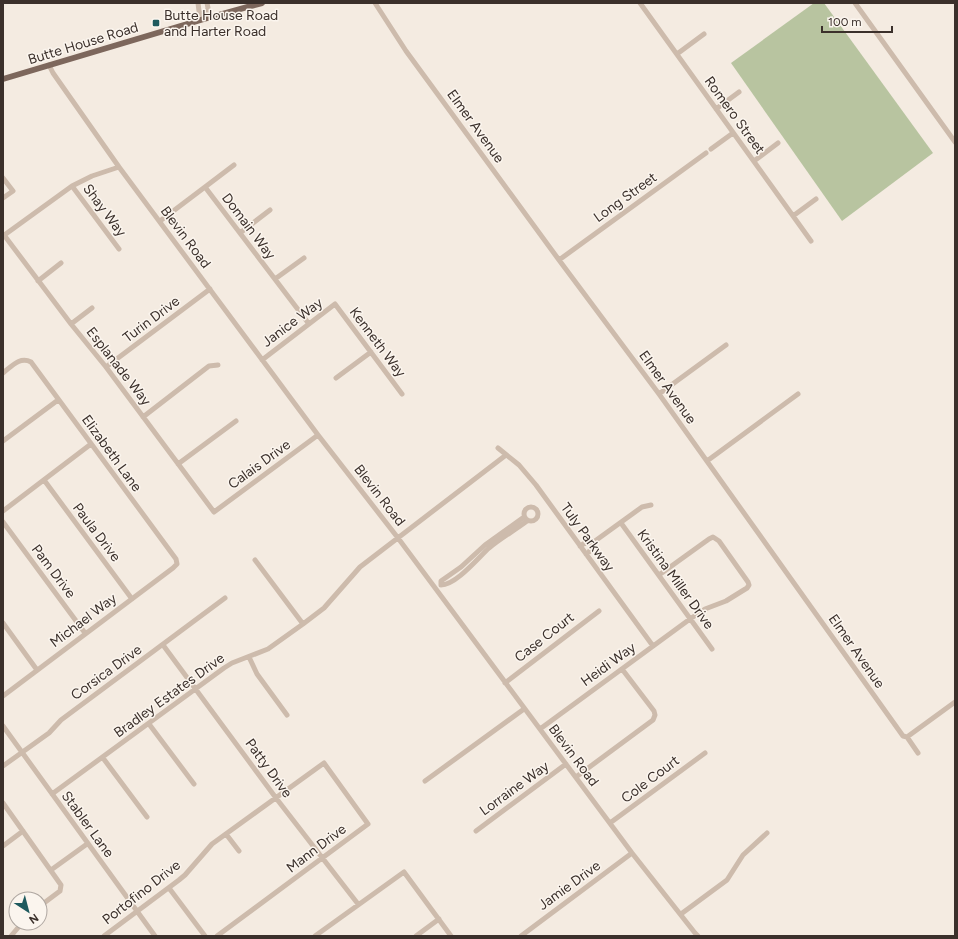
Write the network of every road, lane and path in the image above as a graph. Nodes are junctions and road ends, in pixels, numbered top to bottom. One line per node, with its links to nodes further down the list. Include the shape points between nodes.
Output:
1 (198, 3): 7 (street)
2 (207, 3): 7 (street)
3 (262, 3): 7 (main road, Butte House Road)
4 (375, 3): 33 (street, Elmer Avenue, via 406,51)
5 (640, 3): 9 (street, Romero Street)
6 (855, 3): 15 (street)
7 (204, 19): 10 (main road, Butte House Road)
8 (704, 34): 9 (street)
9 (677, 54): 13 (street, Romero Street)
10 (50, 65): 11 (main road, Butte House Road); 19 (street, Blevin Road)
11 (3, 79)
12 (739, 92): 13 (street)
13 (716, 109): 14 (street, Romero Street)
14 (734, 133): 17 (street, Romero Street); 33 (street, Long Street)
15 (955, 142)
16 (778, 143): 17 (street)
17 (754, 161): 26 (street, Romero Street)
18 (234, 165): 22 (street)
19 (119, 167): 21 (street); 27 (street, Blevin Road)
20 (3, 178): 23 (street, via 12,191)
21 (72, 186): 29 (street); 31 (street, Shay Way)
22 (205, 187): 27 (street, Domain Way); 28 (street, Domain Way)
23 (3, 198)
24 (816, 199): 26 (street)
25 (270, 210): 28 (street)
26 (793, 216): 30 (street, Romero Street)
27 (160, 221): 37 (street, Blevin Road)
28 (240, 233): 35 (street, Domain Way)
29 (4, 236): 36 (street, Esplanade Way)
30 (811, 241)
31 (119, 248)
32 (304, 258): 35 (street)
33 (559, 260): 50 (street, Elmer Avenue)
34 (61, 264): 36 (street)
35 (275, 279): 41 (street, Domain Way)
36 (38, 281): 40 (street, Esplanade Way)
37 (210, 289): 44 (street, Blevin Road); 46 (street, Turin Drive)
38 (335, 304): 41 (street, Janice Way); 43 (street, Kenneth Way)
39 (92, 308): 40 (street)
40 (70, 324): 46 (street, Esplanade Way)
41 (309, 324): 44 (street, Janice Way)
42 (726, 345): 50 (street)
43 (371, 352): 48 (street); 49 (street, Kenneth Way)
44 (262, 360): 55 (street, Blevin Road)
45 (218, 365): 53 (street, via 210,366)
46 (106, 367): 53 (street, Esplanade Way)
47 (3, 373): 52 (street, Elizabeth Lane, via 26,359 31,362)
48 (336, 378)
49 (402, 394)
50 (659, 394): 60 (street, Elmer Avenue)
51 (798, 394): 60 (street)
52 (58, 400): 56 (street); 57 (street, Elizabeth Lane)
53 (143, 417): 61 (street, Esplanade Way)
54 (236, 421): 61 (street)
55 (318, 435): 65 (street, Calais Drive); 69 (street, Blevin Road)
56 (3, 441)
57 (91, 444): 62 (street); 74 (street, Elizabeth Lane, via 176,559)
58 (498, 448): 59 (street, Tuly Parkway)
59 (506, 455): 69 (street, Bradley Estates Drive); 71 (street, Tuly Parkway, via 526,473)
60 (707, 461): 99 (street, Elmer Avenue, via 903,736)
61 (178, 464): 65 (street, Esplanade Way)
62 (44, 480): 64 (street); 78 (street, Paula Drive)
63 (651, 505): 68 (street, via 642,507)
64 (3, 511)
65 (214, 512)
66 (526, 519): 76 (street, via 493,542 447,585 441,585)
67 (3, 522): 83 (street, Pam Drive)
68 (621, 523): 70 (street); 75 (street, Kristina Miller Drive)
69 (398, 538): 76 (street, Blevin Road); 82 (street, Bradley Estates Drive, via 360,567 324,608)
70 (595, 542): 71 (street); 72 (street)
71 (580, 546): 72 (street, Tuly Parkway)
72 (586, 554): 85 (street, Tuly Parkway)
73 (255, 560): 82 (street)
74 (177, 564): 78 (street, Michael Way)
75 (658, 575): 80 (street, Kristina Miller Drive); 80 (street, Heidi Way, via 709,539 713,537 719,541 749,585 726,601)
76 (436, 589): 90 (street, Blevin Road)
77 (226, 598): 84 (street, Corsica Drive)
78 (132, 599): 83 (street, Michael Way)
79 (599, 610): 90 (street, Case Court)
80 (690, 619): 85 (street, Heidi Way); 86 (street, Kristina Miller Drive)
81 (3, 623): 89 (street)
82 (303, 624): 87 (street, Bradley Estates Drive, via 268,649)
83 (85, 633): 89 (street, Michael Way)
84 (163, 645): 91 (street, Patty Drive); 100 (street, Corsica Drive)
85 (653, 646): 88 (street, Heidi Way)
86 (712, 649)
87 (249, 657): 91 (street, Bradley Estates Drive, via 224,668); 95 (street, via 257,674)
88 (622, 669): 98 (street, Heidi Way); 107 (street, via 654,711 653,720)
89 (37, 670): 92 (street, Michael Way)
90 (505, 683): 94 (street, Blevin Road)
91 (196, 689): 96 (street, Bradley Estates Drive); 111 (street, Patty Drive)
92 (3, 696)
93 (955, 702): 99 (street)
94 (524, 709): 98 (street, Blevin Road); 108 (street)
95 (287, 715)
96 (149, 724): 103 (street, Bradley Estates Drive); 109 (street)
97 (3, 726): 100 (street, Stabler Lane)
98 (540, 729): 105 (street, Blevin Road)
99 (907, 737): 102 (street, Elmer Avenue)
100 (22, 752): 106 (street, Corsica Drive); 110 (street, Stabler Lane)
101 (705, 753): 114 (street, Cole Court)
102 (918, 753)
103 (103, 758): 110 (street, Bradley Estates Drive); 113 (street)
104 (324, 762): 111 (street, Portofino Drive); 123 (street, Mann Drive, via 368,824)
105 (566, 764): 107 (street, Blevin Road); 115 (street, Lorraine Way)
106 (3, 766)
107 (576, 777): 114 (street, Blevin Road)
108 (425, 782)
109 (194, 784)
110 (52, 794): 119 (street, Stabler Lane)
111 (276, 798): 118 (street, Portofino Drive); 123 (street, Patty Drive)
112 (3, 803): 116 (street)
113 (147, 817)
114 (610, 824): 122 (street, Blevin Road)
115 (476, 830)
116 (23, 831): 120 (street); 124 (street)
117 (768, 833): 129 (street, via 743,855 727,880)
118 (226, 834): 121 (street); 125 (street, Portofino Drive, via 212,844 186,875)
119 (87, 844): 124 (street); 128 (street, Stabler Lane)
120 (3, 846)
121 (239, 851)
122 (632, 854): 129 (street, Blevin Road); 138 (street, Jamie Drive)
123 (323, 858): 127 (street, Patty Drive); 134 (street, Mann Drive)
124 (51, 870): 126 (street, via 61,885 60,891)
125 (169, 888): 128 (street, Portofino Drive); 133 (street)
126 (48, 900)
127 (358, 904): 130 (street, via 404,872); 135 (street)
128 (137, 912): 131 (street, Portofino Drive); 132 (street, Stabler Lane)
129 (681, 914): 139 (street, Blevin Road)
130 (439, 919): 136 (street); 137 (street)
131 (107, 935)
132 (155, 936)
133 (205, 936)
134 (217, 936)
135 (315, 936)
136 (416, 936)
137 (451, 936)
138 (520, 936)
139 (698, 936)

